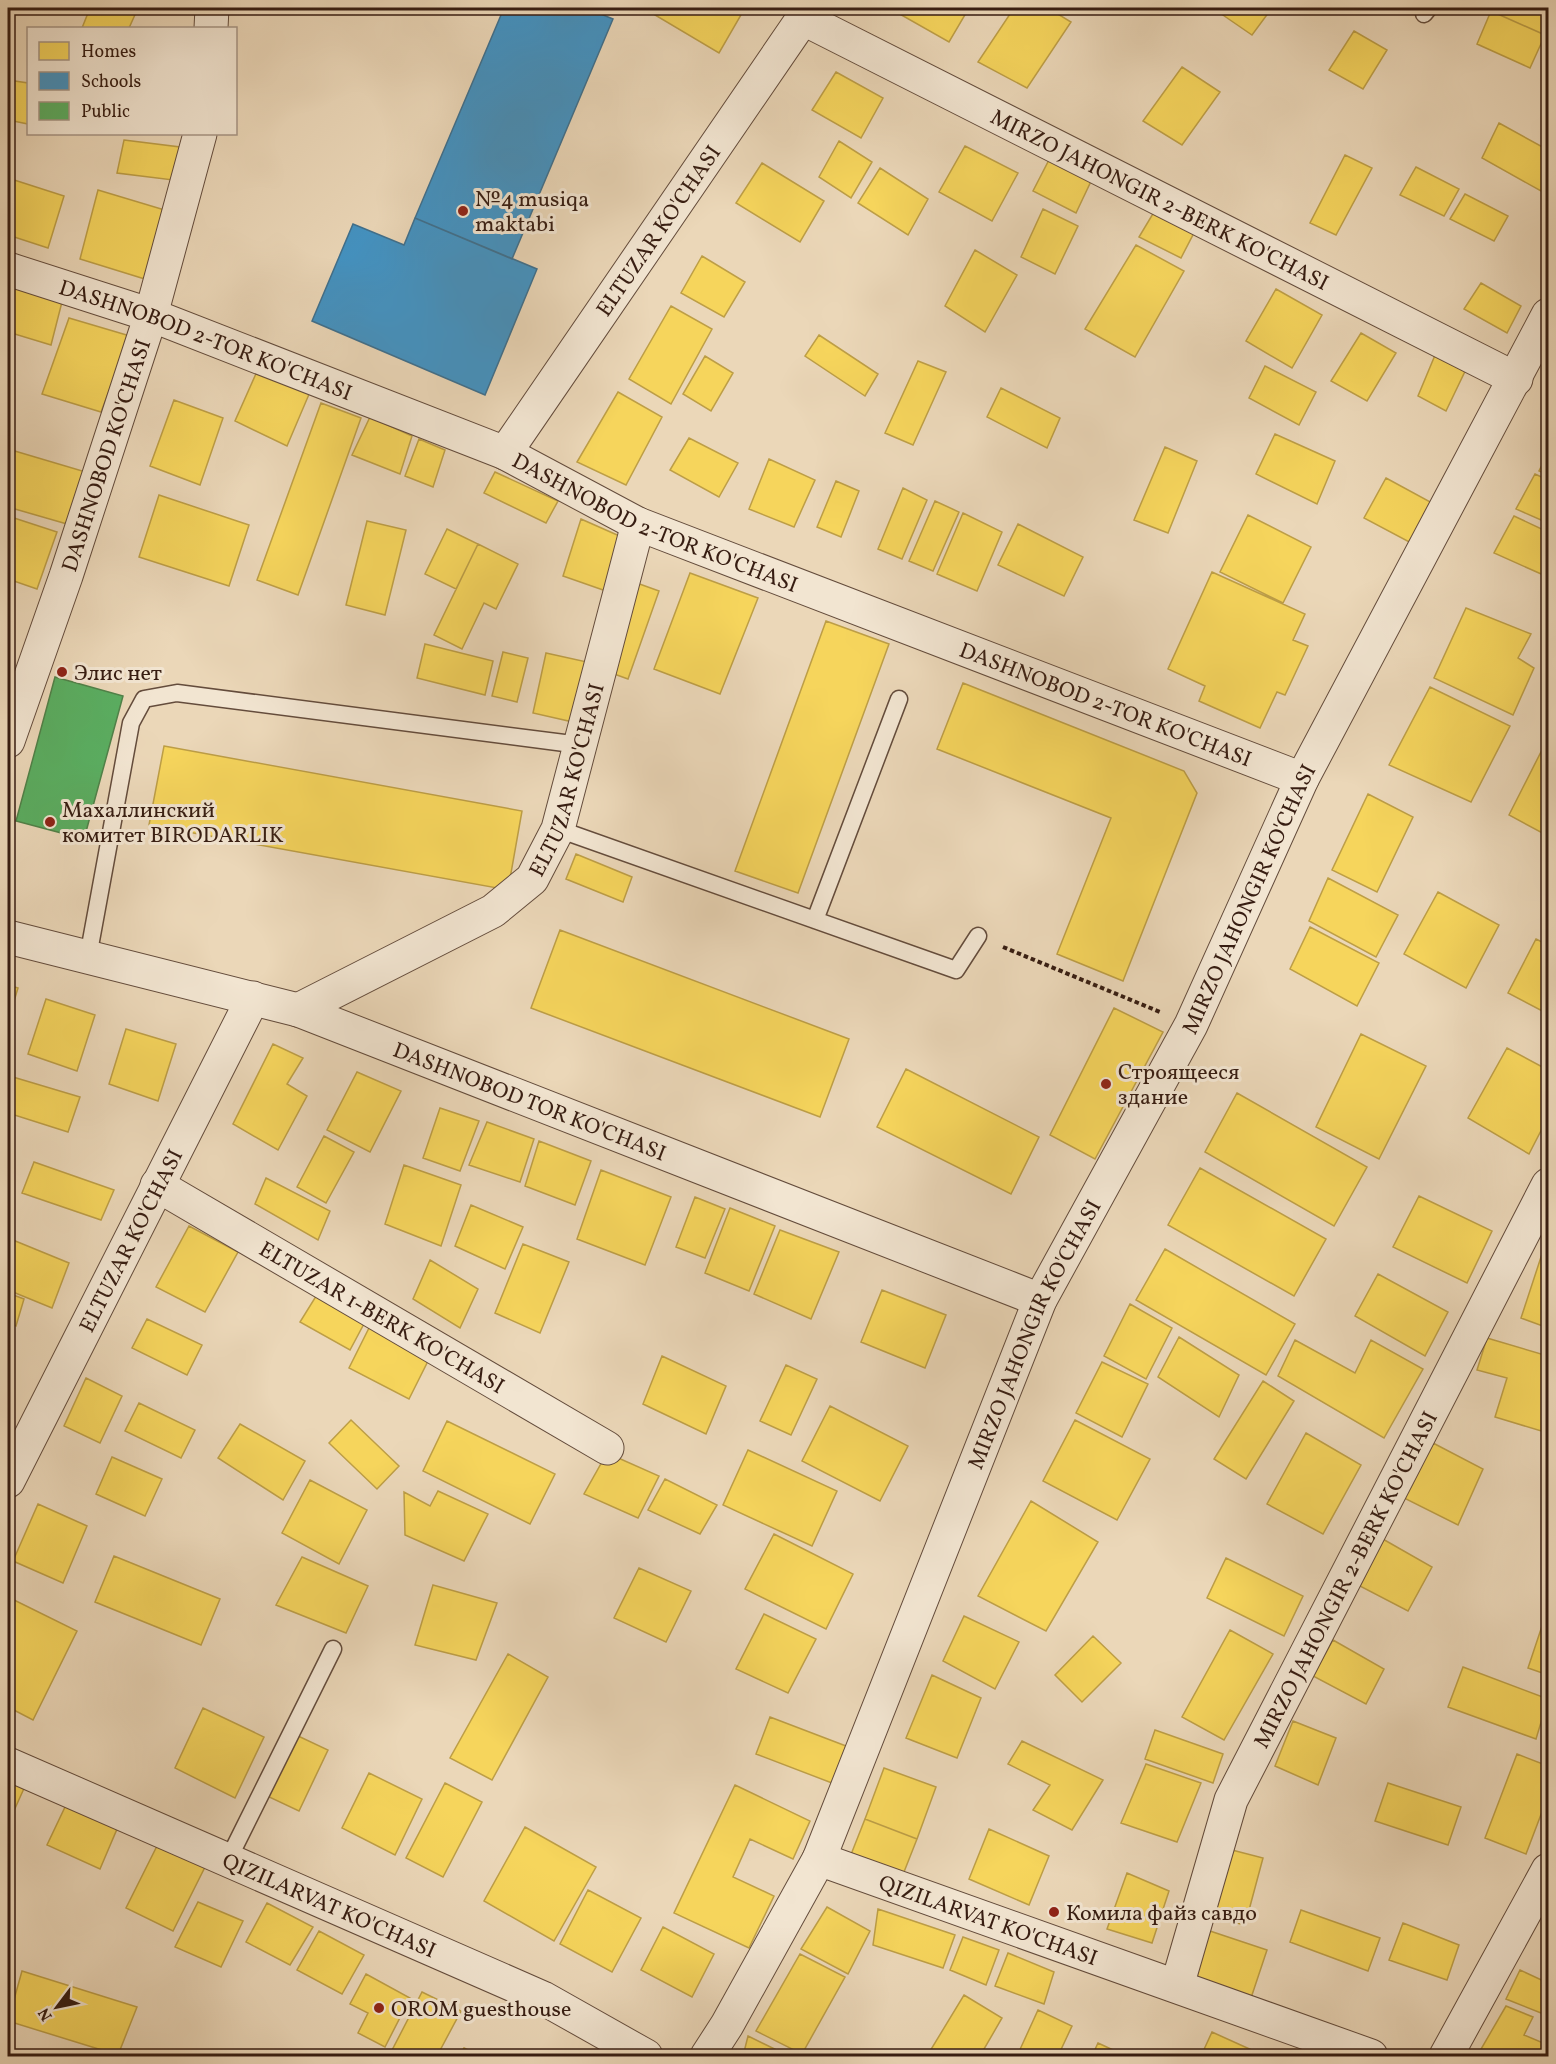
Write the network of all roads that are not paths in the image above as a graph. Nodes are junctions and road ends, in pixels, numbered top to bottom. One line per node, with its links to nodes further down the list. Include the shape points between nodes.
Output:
1 (212, 8): 3 (street)
2 (807, 13): 8 (street, MIRZO JAHONGIR 2-BERK KO'CHASI); 9 (street, ELTUZAR KO'CHASI)
3 (211, 27)
4 (200, 135): 6 (street, DASHNOBOD KO'CHASI)
5 (8, 269): 6 (street, DASHNOBOD 2-TOR KO'CHASI)
6 (152, 315): 9 (street, DASHNOBOD 2-TOR KO'CHASI); 12 (street, DASHNOBOD KO'CHASI)
7 (1548, 315): 8 (street, MIRZO JAHONGIR KO'CHASI)
8 (1516, 379): 14 (street, MIRZO JAHONGIR KO'CHASI)
9 (505, 453): 10 (street, DASHNOBOD 2-TOR KO'CHASI)
10 (638, 524): 13 (street, ELTUZAR KO'CHASI); 14 (street, DASHNOBOD 2-TOR KO'CHASI)
11 (899, 699): 16 (lane)
12 (8, 741)
13 (580, 745): 15 (street, ELTUZAR KO'CHASI); 19 (lane, via 177,693 144,699 131,723)
14 (1302, 779): 24 (street, MIRZO JAHONGIR KO'CHASI, via 1191,1025)
15 (558, 829): 16 (lane); 21 (street, ELTUZAR KO'CHASI, via 532,879 493,911)
16 (815, 920): 17 (lane, via 956,970)
17 (978, 936)
18 (8, 937): 19 (street, DASHNOBOD TOR KO'CHASI)
19 (88, 957): 20 (street, DASHNOBOD TOR KO'CHASI)
20 (253, 998): 21 (street, DASHNOBOD TOR KO'CHASI); 22 (street, ELTUZAR KO'CHASI)
21 (298, 1010): 24 (street, DASHNOBOD TOR KO'CHASI)
22 (157, 1185): 25 (street, ELTUZAR 1-BERK KO'CHASI); 26 (street, ELTUZAR KO'CHASI)
23 (1548, 1185): 32 (street, MIRZO JAHONGIR 2-BERK KO'CHASI, via 1230,1800)
24 (1040, 1300): 29 (street, MIRZO JAHONGIR KO'CHASI)
25 (607, 1448)
26 (8, 1481)
27 (333, 1649): 30 (lane)
28 (8, 1764): 30 (street, QIZILARVAT KO'CHASI)
29 (819, 1859): 32 (street, QIZILARVAT KO'CHASI); 34 (street)
30 (228, 1860): 33 (street, QIZILARVAT KO'CHASI, via 543,1998)
31 (1548, 1870): 36 (street)
32 (1176, 1986): 35 (street, QIZILARVAT KO'CHASI)
33 (646, 2056)
34 (706, 2056)
35 (1371, 2056)
36 (1446, 2056)

